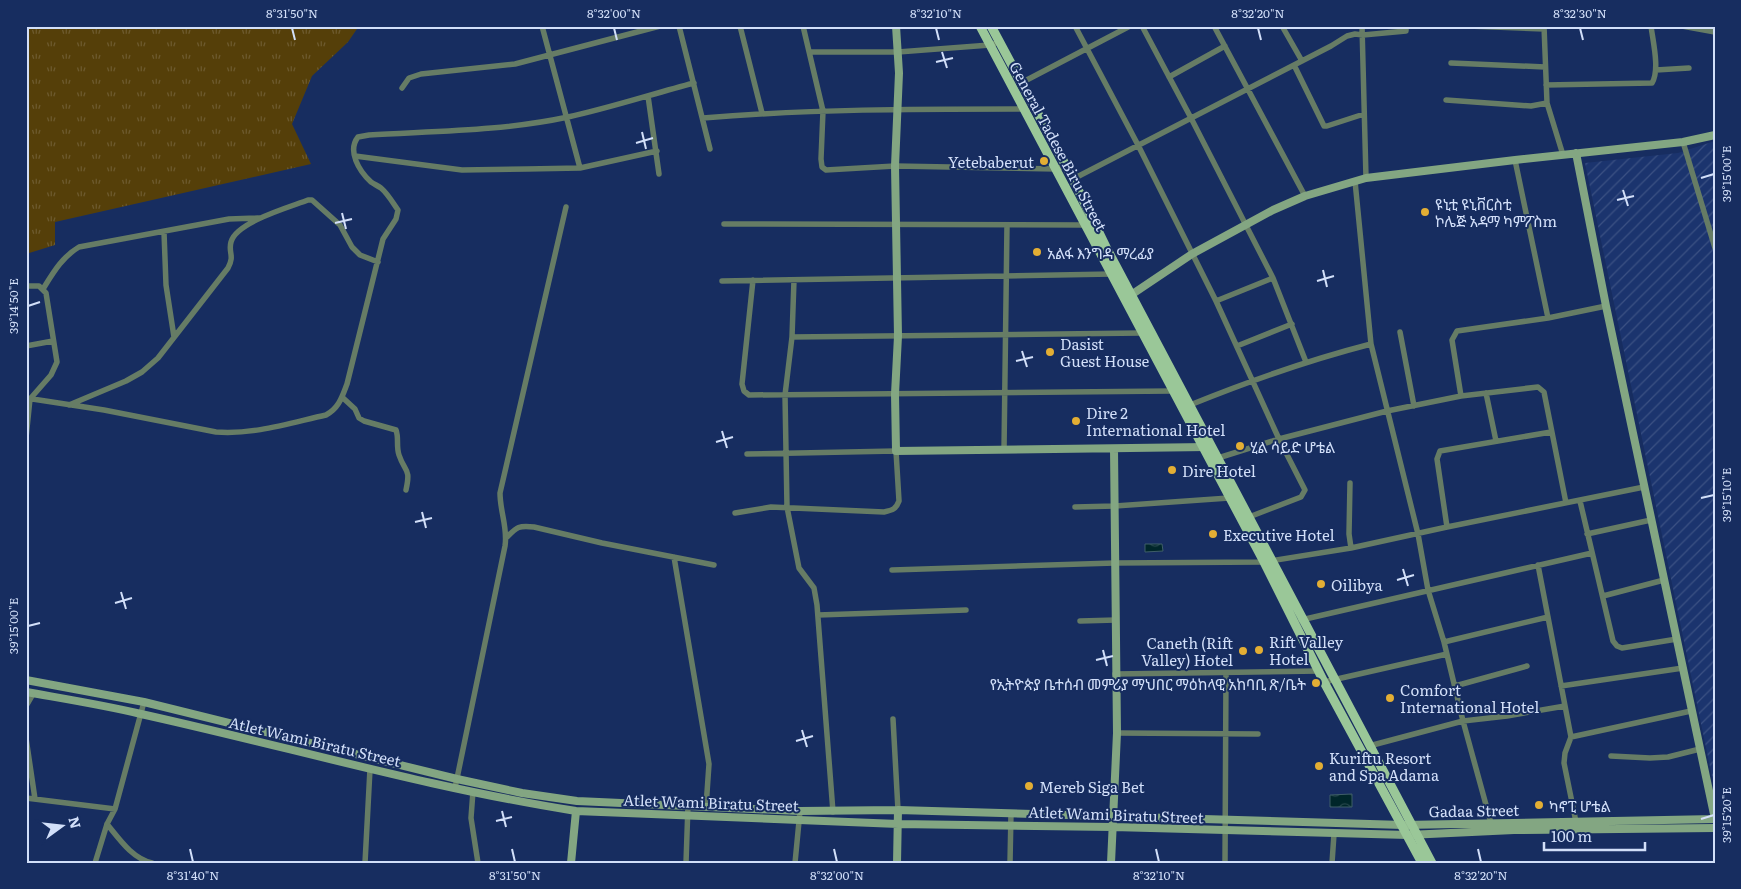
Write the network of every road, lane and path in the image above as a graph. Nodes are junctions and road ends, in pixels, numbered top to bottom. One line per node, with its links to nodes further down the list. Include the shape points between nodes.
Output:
1 (542, 26): 30 (street)
2 (660, 26): 30 (street)
3 (680, 26): 38 (street)
4 (740, 26): 49 (street)
5 (803, 26): 28 (street)
6 (896, 26): 29 (main road)
7 (980, 26): 25 (main road, General Tadese Biru Street)
8 (991, 26): 24 (main road, General Tadese Biru Street)
9 (1074, 26): 27 (street)
10 (1130, 26): 27 (street)
11 (1142, 26): 37 (street)
12 (1214, 26): 26 (street)
13 (1282, 26): 31 (street)
14 (1362, 26): 23 (street)
15 (1406, 26): 23 (street, via 1406,30)
16 (1468, 26): 17 (street)
17 (1472, 26): 20 (street)
18 (1651, 26): 36 (street)
19 (1684, 26): 22 (street)
20 (1511, 27): 21 (street)
21 (1544, 27): 34 (street)
22 (1715, 32)
23 (1363, 35): 31 (street, via 1347,36); 50 (street)
24 (999, 42): 25 (street); 39 (main road, General Tadese Biru Street)
25 (990, 45): 29 (street); 47 (main road, General Tadese Biru Street)
26 (1225, 46): 37 (street); 42 (street)
27 (1087, 50): 39 (street); 56 (street)
28 (810, 52): 29 (street); 48 (street)
29 (898, 52): 46 (main road)
30 (550, 55): 41 (street, via 515,64 421,74 409,78); 51 (street)
31 (1302, 61): 33 (street)
32 (1450, 63): 34 (street)
33 (1294, 65): 42 (street); 50 (street, via 1324,126)
34 (1545, 68): 40 (street)
35 (1689, 68): 36 (street)
36 (1656, 70): 40 (street, via 1652,83)
37 (1169, 77): 53 (street)
38 (694, 83): 43 (street); 52 (street)
39 (1021, 83): 64 (main road, General Tadese Biru Street)
40 (1546, 84): 45 (street)
41 (402, 88)
42 (1248, 89): 53 (street); 70 (street)
43 (648, 96): 51 (street); 58 (street)
44 (1446, 100): 45 (street, via 1524,105)
45 (1547, 103): 60 (street)
46 (897, 109): 47 (street); 48 (street); 63 (main road)
47 (1024, 109): 64 (main road, General Tadese Biru Street)
48 (823, 112): 49 (street); 63 (street, via 821,159 826,170)
49 (762, 113): 52 (street)
50 (1364, 114): 67 (street)
51 (567, 117): 61 (street, via 461,131 370,134 358,137 354,142 352,150); 65 (street)
52 (702, 118): 57 (street)
53 (1191, 118): 56 (street); 77 (street)
54 (1715, 135): 55 (main road)
55 (1683, 142): 59 (main road); 79 (street)
56 (1138, 145): 68 (street); 80 (street)
57 (710, 149)
58 (657, 151): 65 (street); 66 (street)
59 (1576, 153): 60 (main road); 93 (main road)
60 (1563, 154): 62 (main road)
61 (355, 156): 65 (street, via 462,170); 81 (street, via 361,171 382,188 398,210 383,239)
62 (1515, 160): 67 (main road); 94 (street)
63 (896, 166): 64 (street); 74 (main road)
64 (1060, 167): 68 (main road, General Tadese Biru Street); 76 (main road, General Tadese Biru Street)
65 (580, 168)
66 (659, 174)
67 (1366, 178): 69 (main road)
68 (1073, 179): 82 (main road, General Tadese Biru Street)
69 (1355, 181): 70 (main road); 103 (street)
70 (1305, 196): 77 (main road)
71 (566, 207): 146 (street, via 500,493)
72 (260, 218): 78 (street); 81 (street, via 312,200 340,225 360,256); 100 (street, via 234,235 231,242 233,256 228,268)
73 (724, 224): 74 (street)
74 (898, 225): 75 (street); 84 (main road)
75 (1007, 225): 76 (street); 83 (street)
76 (1085, 225): 82 (main road, General Tadese Biru Street)
77 (1246, 225): 80 (main road); 85 (street)
78 (164, 232): 90 (street, via 79,247 60,262); 100 (street, via 166,285)
79 (1715, 248)
80 (1192, 254): 91 (main road); 92 (street)
81 (378, 262): 114 (street)
82 (1115, 272): 83 (street); 91 (main road, General Tadese Biru Street)
83 (1006, 276): 84 (street); 98 (street)
84 (898, 278): 87 (street); 99 (main road)
85 (1273, 278): 92 (street); 95 (street)
86 (753, 280): 87 (street); 88 (street); 112 (street, via 742,384 749,395)
87 (794, 280): 101 (street)
88 (722, 281)
89 (26, 286): 90 (street)
90 (43, 289): 102 (street)
91 (1128, 297): 97 (main road, General Tadese Biru Street); 117 (main road, General Tadese Biru Street)
92 (1216, 301): 105 (street)
93 (1606, 306): 94 (street); 132 (main road)
94 (1548, 318): 113 (street, via 1457,331 1452,340)
95 (1292, 324): 105 (street); 106 (street)
96 (1400, 332): 118 (street)
97 (1142, 333): 98 (street); 108 (main road, General Tadese Biru Street)
98 (1006, 334): 99 (street); 109 (street)
99 (898, 336): 101 (street); 111 (main road)
100 (174, 337): 116 (street, via 142,372)
101 (792, 337): 112 (street)
102 (53, 341): 104 (street); 115 (street, via 57,362 52,375)
103 (1371, 344): 106 (street); 119 (street)
104 (26, 346)
105 (1237, 346): 107 (street)
106 (1306, 362): 107 (street)
107 (1252, 380): 117 (street); 122 (street)
108 (1172, 390): 109 (street); 124 (main road, General Tadese Biru Street)
109 (1005, 393): 111 (street); 126 (street)
110 (1486, 393): 113 (street); 120 (street, via 1542,389); 123 (street)
111 (895, 394): 112 (street); 127 (main road)
112 (785, 395): 128 (street)
113 (1460, 396): 118 (street)
114 (342, 397): 116 (street, via 335,411 326,415 234,434); 133 (street, via 355,409 359,418 396,430 399,455 408,470)
115 (28, 398): 116 (street); 121 (street)
116 (69, 405)
117 (1190, 405): 124 (main road, General Tadese Biru Street)
118 (1414, 406): 119 (street)
119 (1387, 411): 122 (street); 144 (street)
120 (1551, 432): 123 (street); 136 (street)
121 (26, 438)
122 (1279, 439): 130 (street); 141 (street, via 1305,490 1304,494)
123 (1496, 441): 143 (street, via 1440,451 1437,456)
124 (1207, 447): 125 (main road); 130 (main road, General Tadese Biru Street); 134 (main road, General Tadese Biru Street)
125 (1114, 449): 126 (main road); 137 (main road)
126 (1004, 450): 127 (main road)
127 (896, 451): 128 (street); 138 (street, via 899,501 893,510)
128 (786, 453): 129 (street); 138 (street)
129 (747, 454)
130 (1218, 458): 141 (main road, General Tadese Biru Street)
131 (1350, 483): 147 (street)
132 (1644, 487): 135 (street); 142 (main road)
133 (406, 490)
134 (1229, 498): 137 (street); 151 (main road, General Tadese Biru Street)
135 (1580, 501): 136 (street); 145 (street)
136 (1566, 504): 143 (street)
137 (1115, 506): 139 (street); 152 (main road)
138 (787, 507): 140 (street); 160 (street, via 796,560 814,588)
139 (1075, 507)
140 (734, 513)
141 (1249, 516): 150 (main road, General Tadese Biru Street)
142 (1651, 520): 145 (street); 156 (main road)
143 (1447, 527): 144 (street)
144 (1418, 534): 147 (street); 157 (street)
145 (1587, 534): 148 (street)
146 (507, 537): 149 (street, via 516,528 526,526); 196 (street)
147 (1351, 548): 150 (street)
148 (1592, 553): 154 (street); 158 (street)
149 (674, 557): 153 (street); 202 (street, via 710,764)
150 (1274, 561): 151 (street); 162 (main road, General Tadese Biru Street)
151 (1264, 562): 152 (street); 165 (main road, General Tadese Biru Street)
152 (1115, 564): 155 (street); 163 (main road)
153 (714, 565)
154 (1538, 565): 157 (street); 161 (street)
155 (892, 570)
156 (1664, 580): 158 (street); 166 (main road)
157 (1428, 590): 162 (street); 167 (street)
158 (1603, 596): 166 (street, via 1613,641 1617,646 1622,648)
159 (966, 610): 160 (street)
160 (818, 615): 206 (street)
161 (1548, 617): 167 (street); 178 (street)
162 (1304, 619): 165 (street); 174 (main road, General Tadese Biru Street)
163 (1116, 620): 164 (street); 173 (main road)
164 (1080, 621)
165 (1294, 621): 171 (main road, General Tadese Biru Street)
166 (1677, 639): 170 (main road)
167 (1444, 642): 168 (street)
168 (1447, 654): 174 (street); 177 (street)
169 (1527, 666): 177 (street)
170 (1683, 668): 178 (street); 183 (main road)
171 (1319, 671): 172 (street); 176 (main road, General Tadese Biru Street)
172 (1226, 673): 173 (street); 188 (street)
173 (1115, 674): 187 (main road)
174 (1334, 679): 176 (street); 192 (main road, General Tadese Biru Street)
175 (26, 680): 180 (main road, Atlet Wami Biratu Street)
176 (1324, 682): 218 (main road, General Tadese Biru Street)
177 (1455, 686): 186 (street)
178 (1561, 686): 182 (street)
179 (30, 693): 181 (street); 184 (main road, Atlet Wami Biratu Street)
180 (144, 702): 184 (street); 196 (main road, Atlet Wami Biratu Street)
181 (26, 706)
182 (1565, 706): 186 (street); 190 (street)
183 (1691, 711): 190 (street); 193 (main road)
184 (140, 714): 195 (main road, Atlet Wami Biratu Street); 203 (street)
185 (893, 719): 204 (street)
186 (1463, 721): 192 (street); 214 (street)
187 (1117, 733): 188 (street); 210 (main road)
188 (1227, 734): 189 (street); 212 (street)
189 (1258, 734)
190 (1571, 737): 213 (street, via 1564,763)
191 (26, 738): 200 (street)
192 (1369, 746): 219 (main road, General Tadese Biru Street)
193 (1700, 749): 194 (street, via 1668,757); 211 (main road)
194 (1611, 756)
195 (370, 769): 197 (main road, Atlet Wami Biratu Street); 228 (street)
196 (457, 779): 197 (street); 201 (main road, Atlet Wami Biratu Street, via 577,801)
197 (455, 788): 198 (main road, Atlet Wami Biratu Street)
198 (473, 792): 205 (main road, Atlet Wami Biratu Street); 229 (street, via 471,818)
199 (26, 798): 200 (street)
200 (35, 799): 203 (street)
201 (688, 805): 202 (main road, Atlet Wami Biratu Street); 208 (street)
202 (706, 807): 209 (main road, Atlet Wami Biratu Street)
203 (115, 809): 215 (street)
204 (898, 810): 206 (main road, Atlet Wami Biratu Street); 207 (main road, Atlet Wami Biratu Street); 216 (main road)
205 (576, 811): 208 (main road, Atlet Wami Biratu Street); 230 (main road)
206 (833, 812): 209 (main road, Atlet Wami Biratu Street)
207 (1011, 814): 210 (main road, Atlet Wami Biratu Street); 217 (street)
208 (687, 815): 209 (main road, Atlet Wami Biratu Street); 231 (street)
209 (800, 815): 216 (main road, Atlet Wami Biratu Street); 232 (street)
210 (1114, 817): 212 (main road, Atlet Wami Biratu Street); 220 (main road)
211 (1715, 819): 213 (main road, Gadaa Street)
212 (1226, 820): 218 (main road, Atlet Wami Biratu Street); 222 (street)
213 (1576, 822): 214 (main road, Gadaa Street)
214 (1491, 823): 219 (main road, Gadaa Street)
215 (107, 824): 226 (street); 227 (street, via 128,849 141,860)
216 (898, 824): 217 (main road, Atlet Wami Biratu Street); 233 (main road)
217 (1011, 825): 220 (main road, Atlet Wami Biratu Street); 234 (street)
218 (1403, 825): 219 (main road, Atlet Wami Biratu Street); 225 (main road, General Tadese Biru Street)
219 (1414, 825): 224 (main road, General Tadese Biru Street)
220 (1113, 827): 222 (main road, Atlet Wami Biratu Street); 235 (main road)
221 (1715, 828): 224 (main road, Atlet Wami Biratu Street, via 1514,830)
222 (1225, 831): 223 (main road, Atlet Wami Biratu Street); 236 (street)
223 (1334, 834): 225 (main road, Atlet Wami Biratu Street); 237 (street)
224 (1418, 835): 225 (main road, Atlet Wami Biratu Street); 239 (main road, General Tadese Biru Street)
225 (1408, 836): 238 (main road, General Tadese Biru Street)
226 (95, 863)
227 (152, 863)
228 (365, 863)
229 (478, 863)
230 (570, 863)
231 (686, 863)
232 (795, 863)
233 (898, 863)
234 (1010, 863)
235 (1111, 863)
236 (1225, 863)
237 (1332, 863)
238 (1422, 863)
239 (1432, 863)

